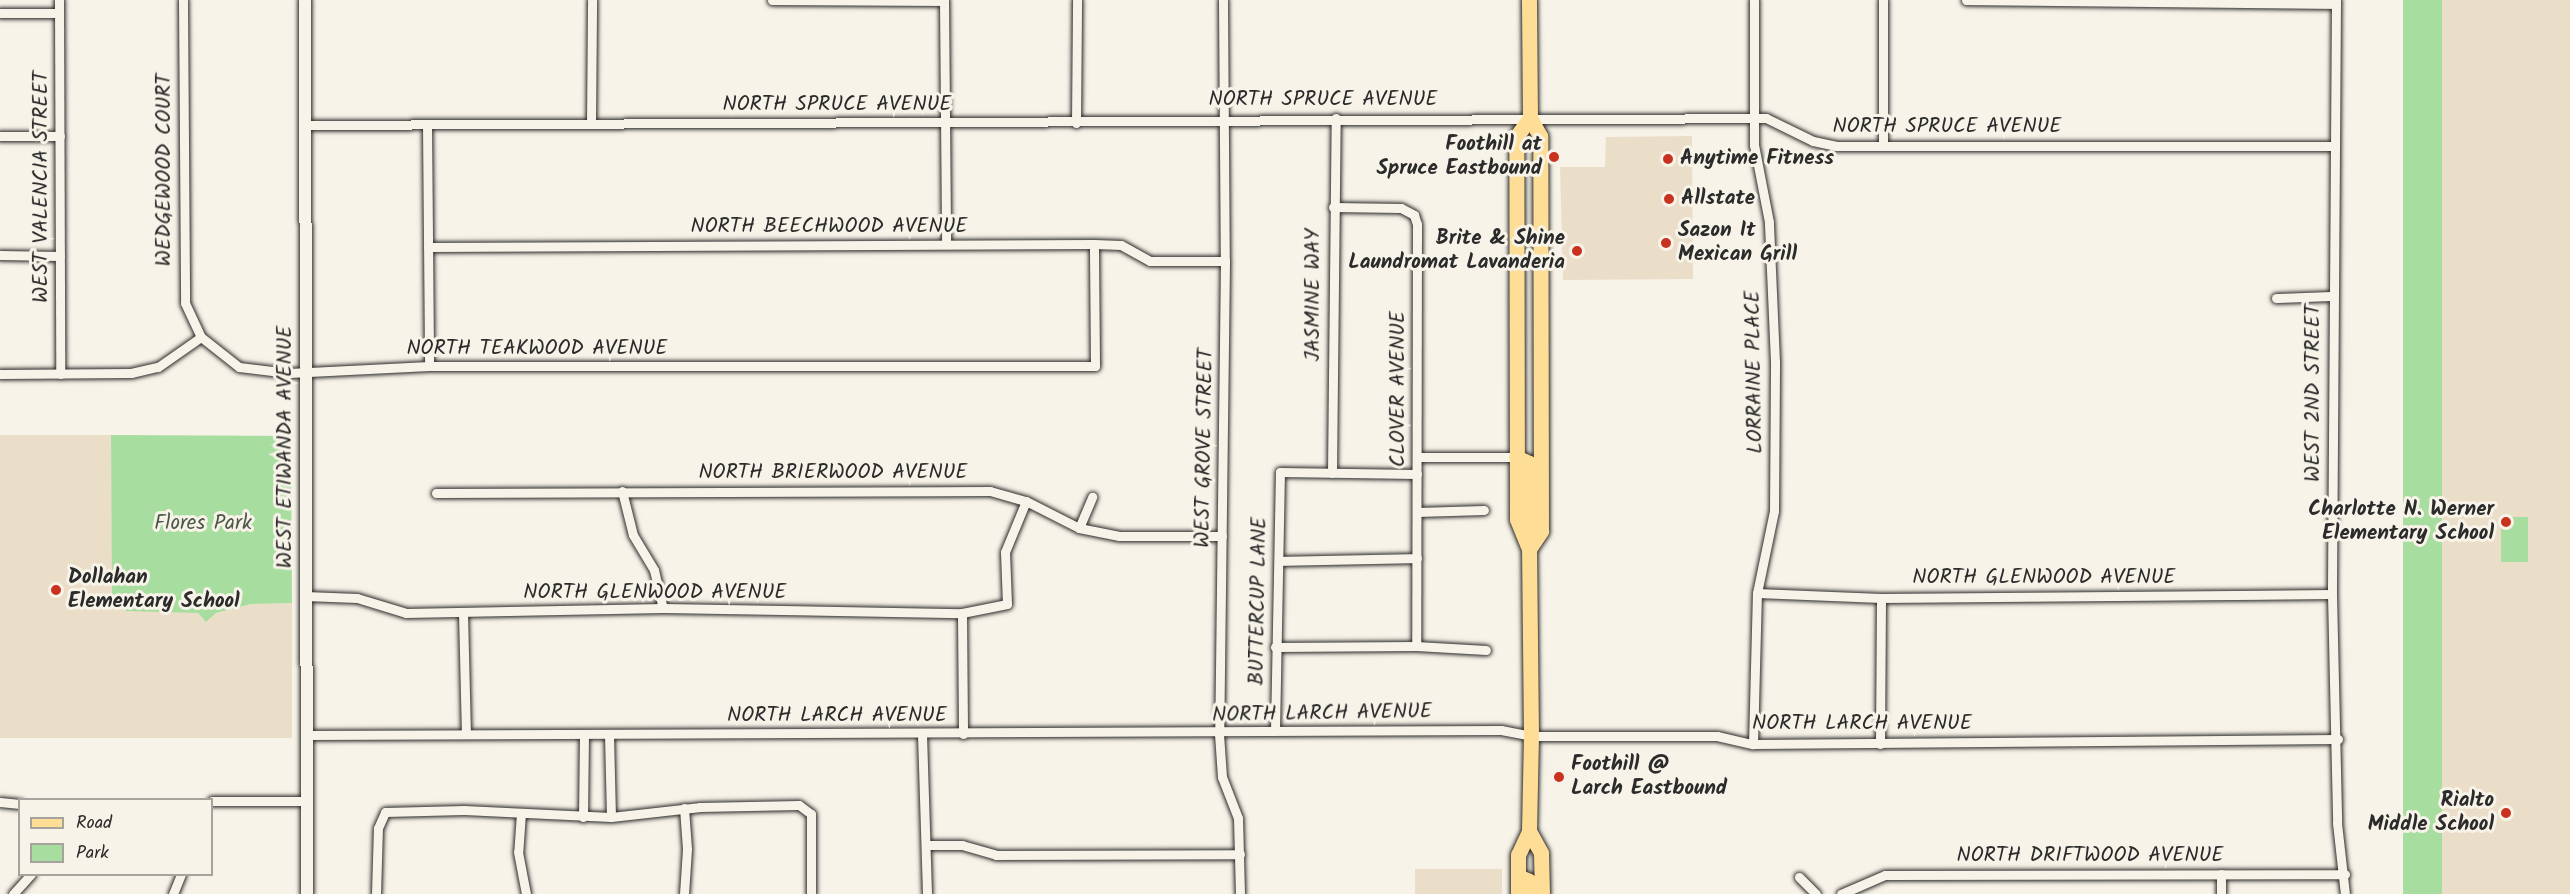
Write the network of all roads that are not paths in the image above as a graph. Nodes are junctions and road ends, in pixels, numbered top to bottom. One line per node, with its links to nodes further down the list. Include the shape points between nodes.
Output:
1 (59, 0): 15 (street, WEST VALENCIA STREET)
2 (183, 0): 38 (street, WEDGEWOOD COURT, via 183,278 185,303)
3 (305, 0): 24 (street, WEST ETIWANDA AVENUE)
4 (592, 0): 23 (street)
5 (772, 0): 6 (street)
6 (944, 0): 20 (street)
7 (1077, 0): 21 (street)
8 (1223, 0): 17 (street, WEST GROVE STREET)
9 (1530, 0): 18 (main road)
10 (1754, 0): 19 (street, LORRAINE PLACE)
11 (1883, 0): 27 (street)
12 (1966, 0): 13 (street)
13 (2336, 2): 28 (street, WEST 2ND STREET)
14 (0, 13): 15 (street)
15 (59, 13): 26 (street, WEST VALENCIA STREET)
16 (1336, 117): 17 (street, NORTH SPRUCE AVENUE); 18 (street, NORTH SPRUCE AVENUE); 29 (street, JASMINE WAY)
17 (1224, 118): 21 (street, NORTH SPRUCE AVENUE); 35 (street, WEST GROVE STREET)
18 (1530, 118): 19 (street, NORTH SPRUCE AVENUE); 44 (main road, via 1516,137); 55 (main road, via 1540,136 1541,531)
19 (1755, 118): 27 (street, NORTH SPRUCE AVENUE, via 1777,122 1823,144); 58 (street, LORRAINE PLACE, via 1754,145 1769,224 1775,362 1774,510)
20 (945, 122): 21 (street, NORTH SPRUCE AVENUE); 23 (street, NORTH SPRUCE AVENUE); 30 (street)
21 (1076, 123)
22 (427, 124): 23 (street, NORTH SPRUCE AVENUE); 24 (street, NORTH SPRUCE AVENUE); 32 (street)
23 (591, 124)
24 (306, 125): 40 (street, WEST ETIWANDA AVENUE)
25 (0, 136): 26 (street)
26 (60, 136): 34 (street, WEST VALENCIA STREET)
27 (1883, 145): 28 (street, NORTH SPRUCE AVENUE)
28 (2334, 146): 36 (street, WEST 2ND STREET)
29 (1333, 207): 43 (street, CLOVER AVENUE, via 1401,208 1414,215); 45 (street, JASMINE WAY)
30 (946, 244): 31 (street, NORTH BEECHWOOD AVENUE); 32 (street, NORTH BEECHWOOD AVENUE)
31 (1094, 244): 35 (street, NORTH BEECHWOOD AVENUE, via 1122,245 1150,261); 39 (street, NORTH TEAKWOOD AVENUE, via 1095,366)
32 (428, 247): 39 (street)
33 (0, 255): 34 (street)
34 (60, 256): 42 (street, WEST VALENCIA STREET)
35 (1225, 261): 54 (street, WEST GROVE STREET)
36 (2332, 296): 37 (street); 59 (street, WEST 2ND STREET)
37 (2276, 298)
38 (201, 337): 40 (street, NORTH TEAKWOOD AVENUE, via 239,367 261,373); 42 (street, via 158,367 131,373)
39 (429, 366): 40 (street, NORTH TEAKWOOD AVENUE)
40 (305, 372): 60 (street, WEST ETIWANDA AVENUE)
41 (0, 374): 42 (street)
42 (60, 374)
43 (1418, 457): 44 (street); 46 (street, CLOVER AVENUE)
44 (1516, 457): 55 (main road, via 1517,519)
45 (1332, 473): 46 (street); 57 (street, BUTTERCUP LANE, via 1280,472)
46 (1417, 474): 52 (street, CLOVER AVENUE)
47 (622, 490): 48 (street, NORTH BRIERWOOD AVENUE); 50 (street, NORTH BRIERWOOD AVENUE, via 990,490); 62 (street, via 633,535 654,570)
48 (436, 493)
49 (1092, 496): 53 (street)
50 (1026, 501): 53 (street, NORTH BRIERWOOD AVENUE); 64 (street, NORTH GLENWOOD AVENUE, via 1005,552 1007,604)
51 (1484, 510): 52 (street)
52 (1418, 512): 56 (street, CLOVER AVENUE)
53 (1079, 528): 54 (street, NORTH BRIERWOOD AVENUE, via 1119,536)
54 (1222, 536): 73 (street, WEST GROVE STREET)
55 (1528, 549): 76 (main road)
56 (1417, 558): 57 (street); 65 (street, CLOVER AVENUE)
57 (1279, 561): 66 (street, BUTTERCUP LANE)
58 (1757, 593): 61 (street, NORTH GLENWOOD AVENUE); 78 (street, LORRAINE PLACE)
59 (2332, 594): 61 (street, NORTH GLENWOOD AVENUE); 77 (street, WEST 2ND STREET)
60 (305, 596): 63 (street, NORTH GLENWOOD AVENUE, via 357,598 406,613); 74 (street, WEST ETIWANDA AVENUE)
61 (1881, 598): 79 (street)
62 (663, 608): 63 (street, NORTH GLENWOOD AVENUE); 64 (street, NORTH GLENWOOD AVENUE)
63 (464, 613): 69 (street)
64 (962, 613): 72 (street)
65 (1416, 646): 66 (street); 67 (street)
66 (1275, 647): 68 (street, BUTTERCUP LANE)
67 (1486, 650)
68 (1275, 731): 73 (street, NORTH LARCH AVENUE); 76 (street, NORTH LARCH AVENUE, via 1501,730)
69 (466, 734): 70 (street, NORTH LARCH AVENUE); 74 (street, NORTH LARCH AVENUE)
70 (584, 734): 75 (street, NORTH LARCH AVENUE); 86 (street)
71 (922, 734): 72 (street, NORTH LARCH AVENUE); 75 (street, NORTH LARCH AVENUE); 89 (street)
72 (963, 734): 73 (street, NORTH LARCH AVENUE)
73 (1219, 734): 90 (street, WEST GROVE STREET, via 1222,777 1238,818)
74 (306, 735): 81 (street, WEST ETIWANDA AVENUE)
75 (609, 735): 87 (street)
76 (1531, 736): 78 (street, NORTH LARCH AVENUE, via 1717,736); 88 (main road)
77 (2338, 739): 79 (street, NORTH LARCH AVENUE); 92 (street, WEST 2ND STREET, via 2337,823)
78 (1753, 744): 79 (street, NORTH LARCH AVENUE)
79 (1880, 744)
80 (213, 801): 81 (street)
81 (307, 801): 99 (street, WEST ETIWANDA AVENUE)
82 (0, 802): 83 (street)
83 (18, 804)
84 (684, 808): 87 (street); 102 (street); 103 (street, via 807,808 811,814)
85 (521, 813): 86 (street); 100 (street, via 392,811 380,818); 101 (street, via 518,852)
86 (583, 817): 87 (street)
87 (611, 817)
88 (1529, 831): 95 (main road, via 1518,855); 108 (main road, via 1541,853)
89 (927, 845): 90 (street, via 962,845 996,855); 104 (street)
90 (1240, 854): 105 (street, WEST GROVE STREET)
91 (2221, 874): 92 (street, NORTH DRIFTWOOD AVENUE); 110 (street, NORTH DRIFTWOOD AVENUE, via 1885,875); 111 (street)
92 (2345, 874): 112 (street, WEST 2ND STREET)
93 (29, 876): 97 (street)
94 (180, 876): 98 (street)
95 (1518, 876): 106 (main road); 107 (main road, via 1529,881)
96 (1799, 877): 109 (street)
97 (13, 894)
98 (173, 894)
99 (307, 894)
100 (376, 894)
101 (526, 894)
102 (684, 894)
103 (811, 894)
104 (927, 894)
105 (1240, 894)
106 (1518, 894)
107 (1531, 894)
108 (1542, 894)
109 (1816, 894)
110 (1841, 894)
111 (2221, 894)
112 (2345, 894)

